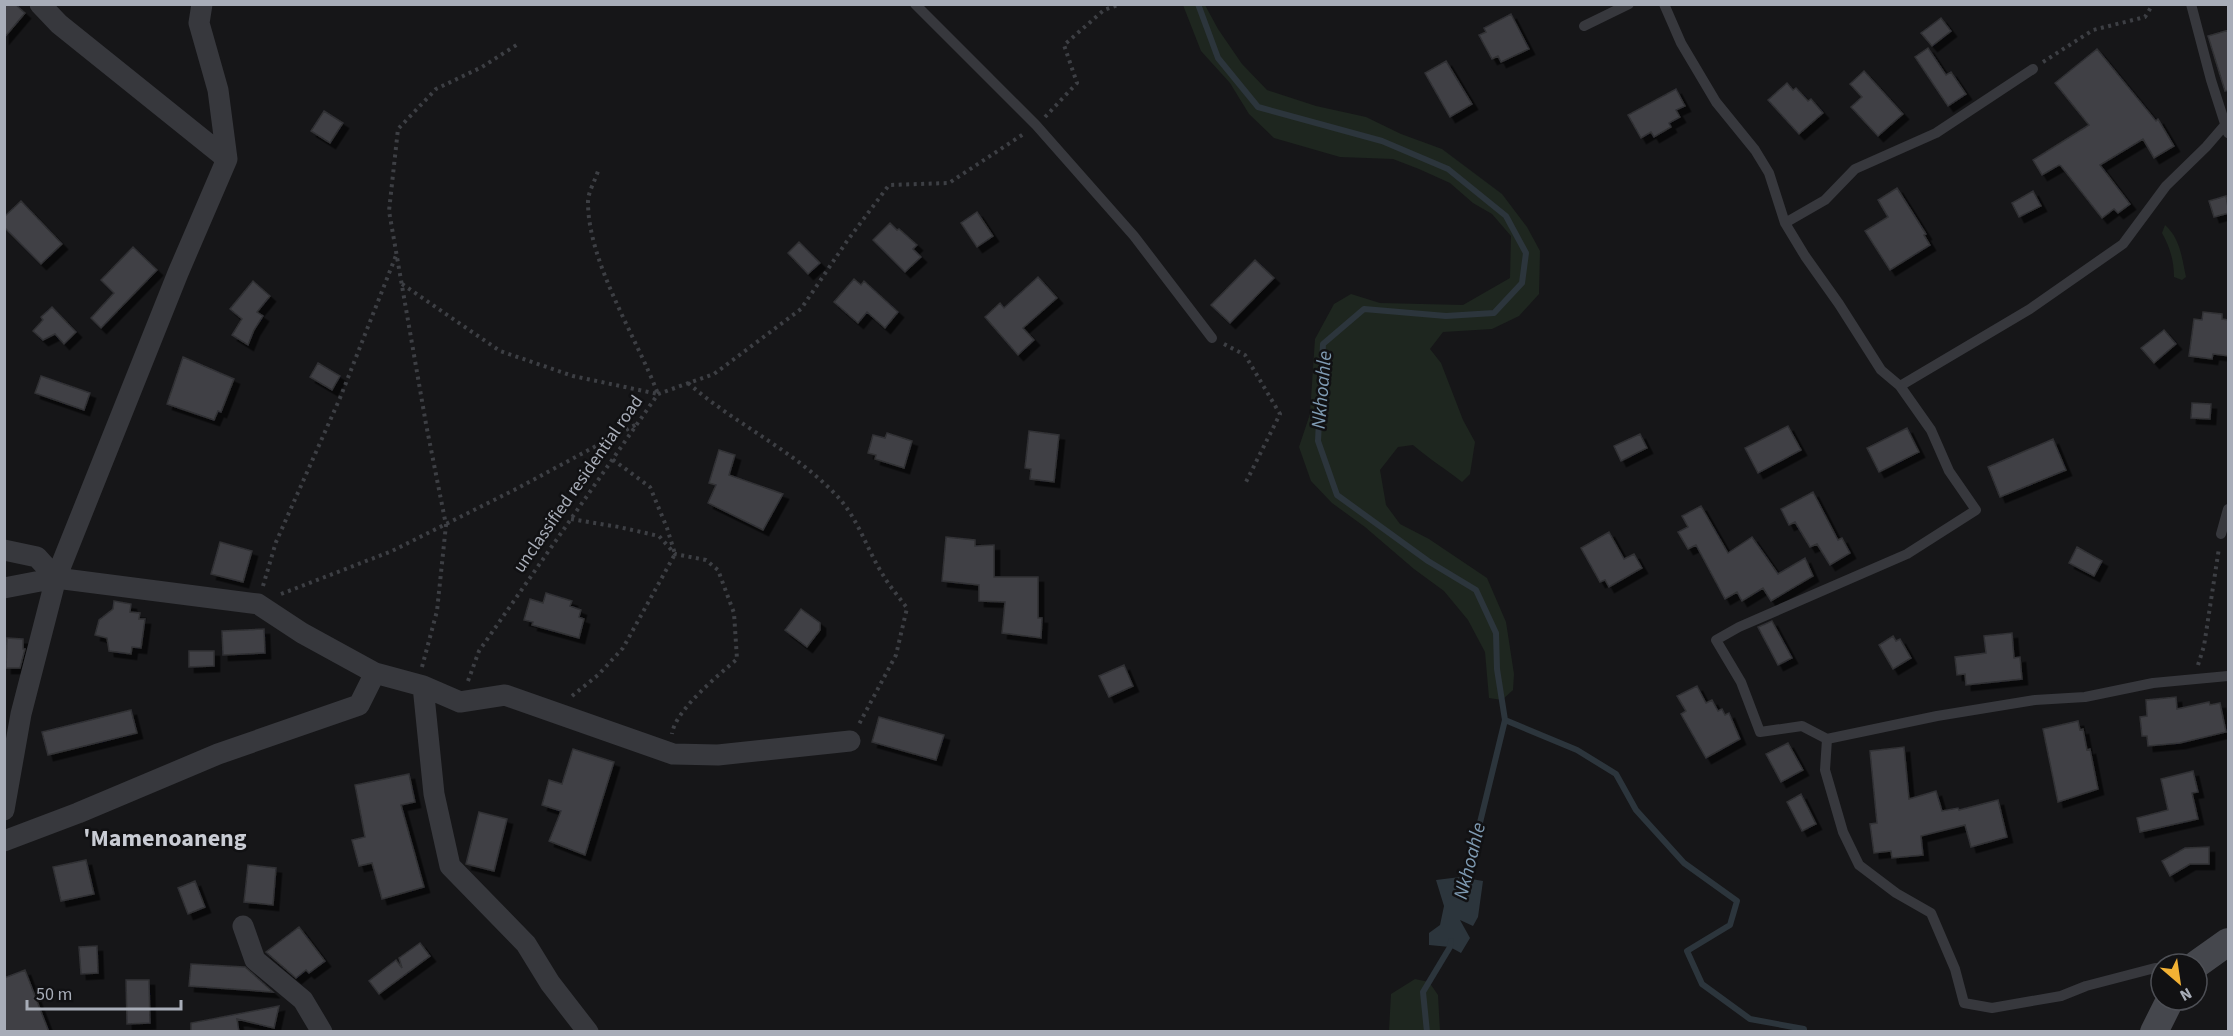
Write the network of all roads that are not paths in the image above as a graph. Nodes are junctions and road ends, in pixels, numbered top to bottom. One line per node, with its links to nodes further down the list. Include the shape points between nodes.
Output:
1 (40, 4): 10 (street, via 68,32)
2 (202, 4): 10 (street, via 199,23 218,90)
3 (915, 4): 12 (lane, via 1036,125 1134,237)
4 (1629, 4): 7 (lane)
5 (1664, 4): 11 (lane, via 1681,43 1716,102 1769,173)
6 (2191, 4): 9 (lane)
7 (1584, 26)
8 (2033, 69): 11 (lane, via 1936,133 1855,169 1825,200)
9 (2227, 129): 13 (lane, via 2166,186 2123,244 2030,309)
10 (227, 159): 17 (street)
11 (1785, 223): 13 (lane, via 1881,370)
12 (1212, 338)
13 (1900, 386): 22 (lane, via 1931,430 1949,471 1976,510 1907,554 1716,640 1741,682 1760,732 1802,726)
14 (2229, 509): 15 (lane)
15 (2221, 534)
16 (4, 550): 17 (street, via 37,557)
17 (56, 578): 18 (street); 19 (street, via 258,604); 24 (street, via 21,714)
18 (4, 588)
19 (375, 673): 21 (street); 25 (street, via 359,705 218,754)
20 (2229, 676): 22 (lane, via 2153,683 2085,697 1959,712)
21 (423, 686): 23 (street, via 460,702 505,694 669,753 718,755); 32 (street, via 434,794 450,866 526,944)
22 (1827, 739): 29 (lane, via 1825,770 1843,832 1859,865 1931,913 1955,969 1964,1003 1992,1008 2061,996)
23 (850, 741)
24 (4, 810)
25 (4, 841)
26 (243, 926): 31 (street, via 255,960 303,1000)
27 (2229, 942): 28 (street)
28 (2209, 956)
29 (2149, 970)
30 (2164, 1012): 33 (street)
31 (322, 1032)
32 (588, 1032)
33 (2154, 1032)

